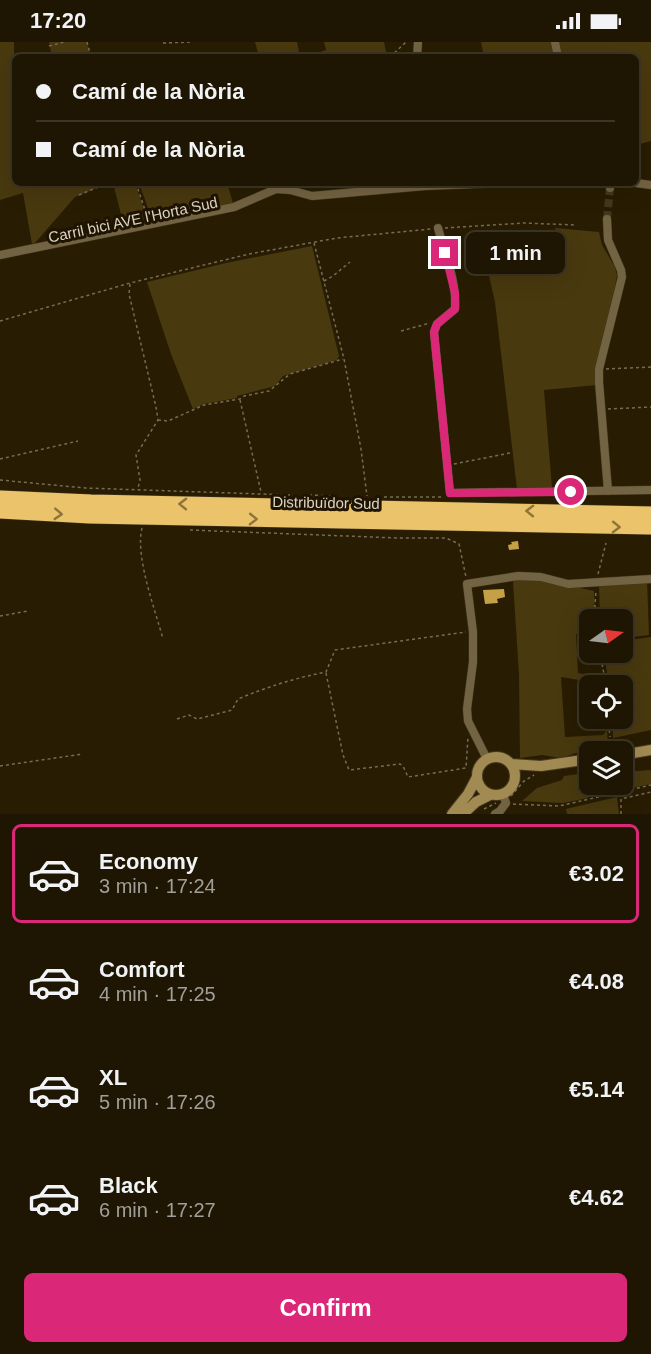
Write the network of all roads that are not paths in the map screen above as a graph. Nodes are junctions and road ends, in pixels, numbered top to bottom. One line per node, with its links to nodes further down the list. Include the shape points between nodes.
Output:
1 (415, 186): 4 (street, via 312,196 276,189 234,207)
2 (608, 219): 6 (street, via 608,240 622,277 599,369)
3 (438, 228): 6 (street, via 456,301 455,309 437,324 434,332 450,493)
4 (0, 255)
5 (651, 490): 6 (street)
6 (608, 491)
7 (1, 503): 8 (highway, Distribuïdor Sud, one-way to 7); 9 (highway, Distribuïdor Sud, one-way to 9, via 90,516)
8 (651, 513)
9 (647, 528)
10 (651, 579): 13 (street, via 568,584 519,576 467,584 473,632 468,721)
11 (651, 750): 12 (street)
12 (633, 753)
13 (487, 759): 15 (street, via 499,757); 17 (street, via 478,767)
14 (579, 762): 16 (street)
15 (511, 764): 16 (street); 18 (street)
16 (538, 771): 18 (street)
17 (477, 777): 19 (street, via 480,789); 21 (street)
18 (515, 781): 20 (street)
19 (490, 795): 20 (street); 22 (street)
20 (506, 798): 23 (street)
21 (452, 814)
22 (463, 814)
23 (495, 814)

